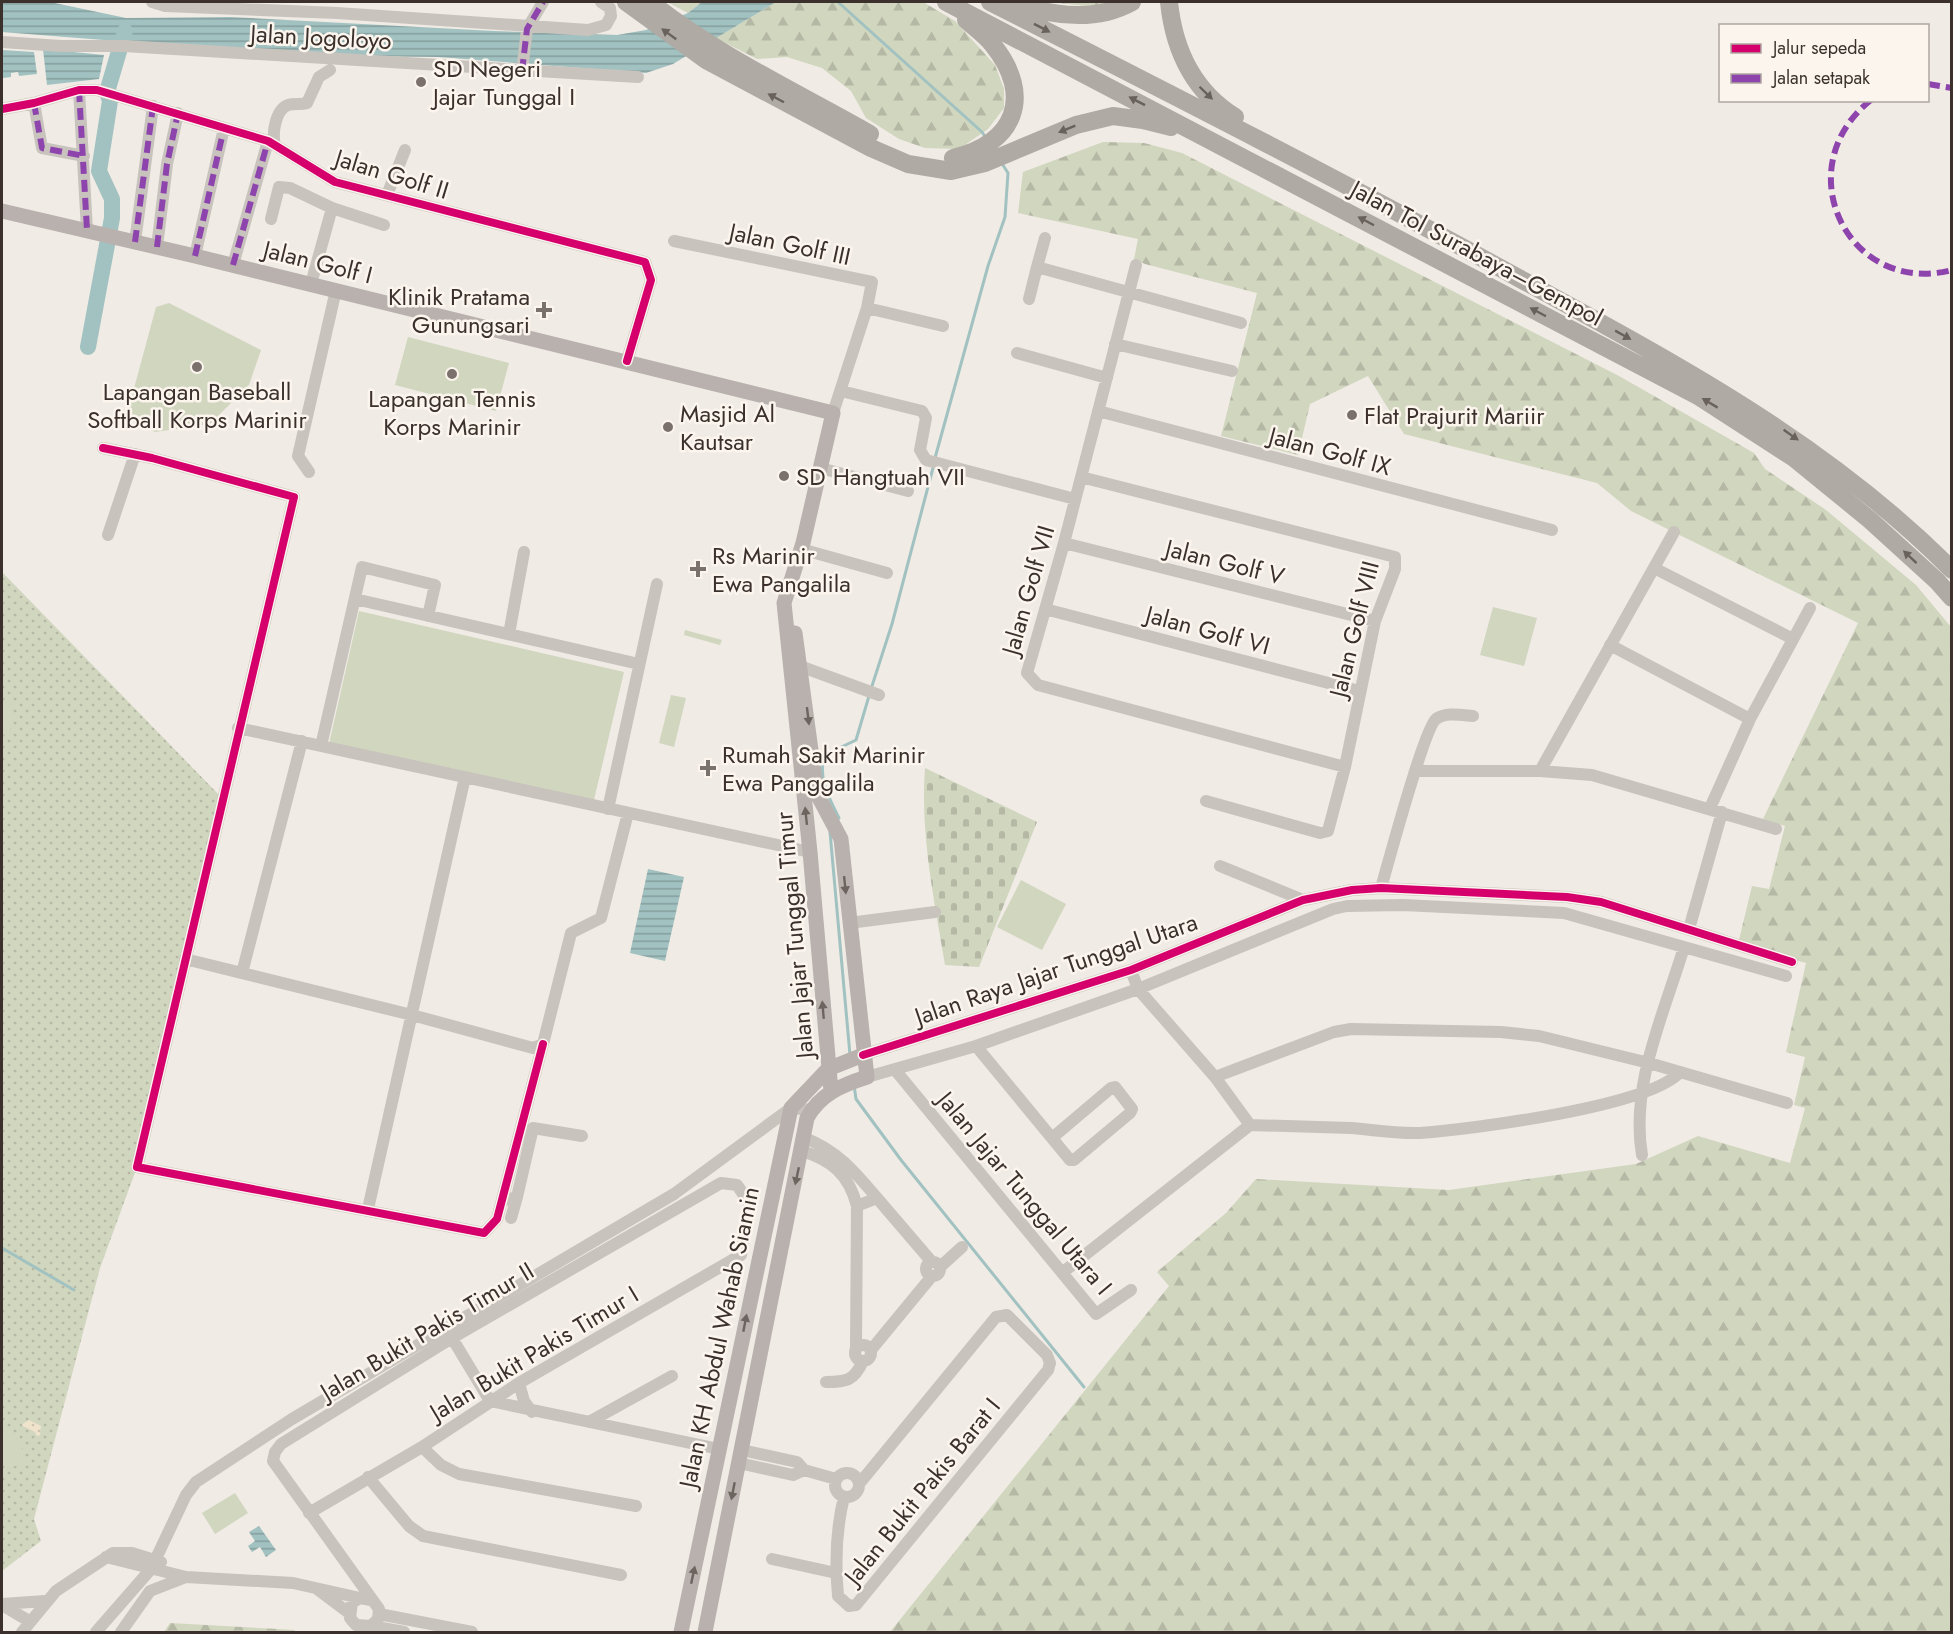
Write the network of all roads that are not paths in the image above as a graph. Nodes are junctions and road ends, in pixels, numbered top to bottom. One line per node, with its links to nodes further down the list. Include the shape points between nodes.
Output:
1 (152, 2): 10 (street, via 165,6)
2 (543, 2): 10 (street)
3 (601, 2): 10 (street, via 610,8 606,25 588,30)
4 (945, 2): 22 (highway, via 993,44 1008,68 1017,101); 26 (highway, Jalan Tol Surabaya–Gempol, one-way to 4)
5 (990, 2): 25 (highway, Jalan Tol Surabaya–Gempol, one-way to 25)
6 (1012, 2): 7 (highway, via 1063,15 1091,15)
7 (1131, 2)
8 (1169, 2): 25 (highway, one-way to 25, via 1173,31 1196,84 1223,109)
9 (640, 3): 22 (highway, via 713,56 871,148 908,164 951,171)
10 (528, 28): 12 (street)
11 (2, 42): 12 (street, Jalan Jogoloyo)
12 (523, 68): 14 (street, Jalan Jogoloyo)
13 (330, 70): 21 (street, via 319,77 308,103 283,108)
14 (638, 78)
15 (79, 90): 16 (street, Jalan Golf II); 17 (street, Jalan Golf II); 24 (street)
16 (34, 103): 18 (street, Jalan Golf II); 24 (street, via 42,148)
17 (153, 106): 19 (street, Jalan Golf II); 35 (street)
18 (2, 109)
19 (178, 113): 20 (street, Jalan Golf II); 36 (street)
20 (224, 128): 21 (street, Jalan Golf II); 37 (street)
21 (271, 143): 27 (street, Jalan Golf II, via 335,182); 38 (street)
22 (1003, 145): 26 (highway, one-way to 22, via 1190,133 1113,116)
23 (405, 150): 27 (street, Jalan Golf II)
24 (84, 156): 32 (street)
25 (1321, 171): 70 (highway, Jalan Tol Surabaya–Gempol, one-way to 70, via 1737,400 1869,494)
26 (1280, 176): 73 (highway, Jalan Tol Surabaya–Gempol, one-way to 26, via 1841,495 1746,426 1698,396)
27 (387, 195): 50 (street, Jalan Golf II, via 645,262 651,280)
28 (332, 208): 30 (street, via 290,188 279,187); 31 (street); 41 (street)
29 (2, 211): 32 (main road, Jalan Golf I)
30 (271, 219)
31 (384, 225)
32 (87, 230): 35 (main road, Jalan Golf I)
33 (1045, 238): 40 (street)
34 (674, 241): 45 (street, Jalan Golf III, via 872,282)
35 (135, 242): 36 (main road, Jalan Golf I)
36 (157, 247): 37 (main road, Jalan Golf I)
37 (195, 256): 38 (main road, Jalan Golf I)
38 (233, 265): 41 (main road, Jalan Golf I)
39 (1136, 265): 43 (street, Jalan Golf VII)
40 (1037, 267): 43 (street); 44 (street)
41 (311, 284): 42 (main road, Jalan Golf I)
42 (336, 290): 50 (main road, Jalan Golf I); 59 (street, via 298,456)
43 (1128, 291): 46 (street); 48 (street, Jalan Golf VII)
44 (1029, 299)
45 (867, 308): 47 (street); 53 (street, Jalan Golf III)
46 (1241, 322)
47 (944, 326)
48 (1115, 344): 51 (street); 52 (street, Jalan Golf VII)
49 (1017, 353): 52 (street)
50 (627, 361): 55 (main road, Jalan Golf I)
51 (1233, 371)
52 (1107, 378): 54 (street, Jalan Golf VII)
53 (841, 391): 55 (street, Jalan Golf III); 62 (street, via 922,411 926,418 920,450 926,460)
54 (1098, 411): 60 (street, Jalan Golf VII); 63 (street, Jalan Golf IX)
55 (832, 413): 58 (main road, Jalan Jajar Tunggal Timur)
56 (103, 448): 57 (street)
57 (135, 454): 65 (street); 88 (street, via 294,497)
58 (820, 468): 61 (street); 67 (main road, Jalan Jajar Tunggal Timur)
59 (309, 472)
60 (1081, 477): 62 (street, Jalan Golf VII); 78 (street, Jalan Golf VIII, via 1392,555 1395,569)
61 (908, 491)
62 (1075, 499): 66 (street, Jalan Golf VII)
63 (1552, 530)
64 (1674, 532): 69 (street)
65 (108, 535)
66 (1064, 543): 76 (street, Jalan Golf VII); 78 (street, Jalan Golf V)
67 (801, 549): 71 (street); 83 (main road, Jalan Jajar Tunggal Timur, via 784,603)
68 (524, 552): 79 (street)
69 (1654, 568): 80 (street); 81 (street)
70 (1952, 570)
71 (887, 573)
72 (657, 584): 82 (street)
73 (1952, 598)
74 (355, 599): 77 (street); 77 (street, via 362,567 435,585); 90 (street)
75 (1810, 608): 80 (street)
76 (1045, 609): 84 (street, Jalan Golf VI); 91 (street, Jalan Golf VII, via 1027,673 1038,685)
77 (428, 616): 79 (street)
78 (1375, 621): 84 (street, Jalan Golf VIII)
79 (509, 634): 82 (street)
80 (1793, 639): 87 (street)
81 (1610, 645): 87 (street); 93 (street)
82 (639, 664): 96 (street)
83 (795, 664): 85 (street); 100 (main road, Jalan Jajar Tunggal Timur, one-way to 83); 107 (main road, Jalan Jajar Tunggal Timur, one-way to 107, via 817,794 841,839)
84 (1359, 691): 91 (street, Jalan Golf VIII)
85 (879, 695)
86 (1473, 716): 92 (street, via 1437,719)
87 (1750, 719): 97 (street)
88 (238, 728): 89 (street); 110 (street)
89 (302, 741): 90 (street); 113 (street)
90 (321, 746): 94 (street)
91 (1345, 767): 95 (street, Jalan Golf VIII, via 1325,833)
92 (1416, 771): 93 (street); 102 (street)
93 (1540, 771): 97 (street, via 1592,775)
94 (465, 777): 96 (street); 116 (street)
95 (1206, 801)
96 (608, 809): 98 (street)
97 (1716, 810): 99 (street); 108 (street)
98 (628, 813): 100 (street); 117 (street, via 601,918 571,933)
99 (1776, 829)
100 (810, 852): 121 (main road, Jalan Jajar Tunggal Timur, one-way to 100)
101 (1220, 866): 104 (street)
102 (1381, 888): 103 (street, Jalan Raya Jajar Tunggal Utara); 104 (street, Jalan Raya Jajar Tunggal Utara)
103 (1567, 897): 106 (street); 108 (street, Jalan Raya Jajar Tunggal Utara, via 1601,902)
104 (1303, 900): 112 (street, Jalan Raya Jajar Tunggal Utara)
105 (935, 912): 107 (street)
106 (1564, 913): 109 (street, Jalan Raya Jajar Tunggal Utara); 115 (street, Jalan Raya Jajar Tunggal Utara, via 1347,906)
107 (849, 923): 119 (main road, Jalan Jajar Tunggal Timur)
108 (1689, 929): 111 (street, Jalan Raya Jajar Tunggal Utara)
109 (1684, 947): 114 (street, Jalan Raya Jajar Tunggal Utara); 120 (street)
110 (185, 959): 113 (street); 141 (street, via 137,1167)
111 (1792, 962)
112 (1131, 970): 115 (street); 119 (street, Jalan Raya Jajar Tunggal Utara)
113 (242, 973): 116 (street)
114 (1786, 976)
115 (1138, 989): 118 (street, Jalan Raya Jajar Tunggal Utara); 124 (street)
116 (412, 1015): 117 (street, via 533,1048); 141 (street)
117 (543, 1044): 138 (street)
118 (976, 1046): 122 (street, Jalan Raya Jajar Tunggal Utara); 133 (street)
119 (860, 1056): 121 (main road, Jalan Raya Jajar Tunggal Utara); 125 (main road, Jalan Jajar Tunggal Timur)
120 (1649, 1063): 123 (street); 124 (street, via 1539,1036 1351,1029); 127 (street)
121 (830, 1068): 126 (main road, Jalan Jajar Tunggal Timur); 129 (main road)
122 (896, 1071): 125 (street, Jalan Raya Jajar Tunggal Utara); 145 (street, Jalan Jajar Tunggal Utara I)
123 (1680, 1072): 127 (street, via 1672,1082); 128 (street)
124 (1215, 1077): 131 (street)
125 (864, 1078): 126 (main road, Jalan Raya Jajar Tunggal Utara)
126 (833, 1090): 130 (main road)
127 (1640, 1093): 131 (street, via 1596,1107 1419,1133); 135 (street, via 1638,1130)
128 (1787, 1103)
129 (791, 1108): 130 (street); 151 (main road, Jalan KH Abdul Wahab Siamin, one-way to 129); 171 (street, via 674,1194 292,1419 196,1482)
130 (812, 1110): 134 (main road, Jalan KH Abdul Wahab Siamin, via 807,1118)
131 (1250, 1125): 145 (street)
132 (582, 1136): 136 (street, via 532,1128)
133 (1052, 1138): 133 (street, via 1074,1160 1132,1109 1111,1088)
134 (804, 1145): 137 (street, via 826,1146 843,1159); 139 (street, via 846,1177); 152 (main road, Jalan KH Abdul Wahab Siamin, one-way to 152)
135 (1642, 1155)
136 (517, 1197): 138 (street); 142 (street)
137 (877, 1198): 139 (street); 144 (street)
138 (502, 1200): 141 (street, via 497,1219 484,1233)
139 (857, 1206): 148 (street)
140 (749, 1208): 147 (street, Jalan Bukit Pakis Timur II, via 749,1200 737,1185 722,1183); 155 (street, Jalan Bukit Pakis Timur I, via 741,1255)
141 (368, 1209)
142 (511, 1218)
143 (962, 1247): 144 (street)
144 (934, 1268): 149 (street)
145 (1062, 1273): 146 (street, Jalan Jajar Tunggal Utara I, via 1096,1314)
146 (1131, 1290)
147 (452, 1338): 158 (street); 169 (street, Jalan Bukit Pakis Timur II, via 274,1452 273,1461)
148 (856, 1348): 149 (street, via 864,1345); 150 (street, via 857,1358)
149 (871, 1350): 150 (street)
150 (863, 1361): 154 (street, via 853,1379)
151 (737, 1364): 152 (main road, via 747,1370); 156 (main road, Jalan KH Abdul Wahab Siamin)
152 (758, 1368): 157 (main road, Jalan KH Abdul Wahab Siamin)
153 (672, 1376): 160 (street)
154 (826, 1382)
155 (519, 1383): 158 (street, Jalan Bukit Pakis Timur I); 159 (street)
156 (731, 1393): 157 (main road, via 743,1390); 162 (main road, Jalan KH Abdul Wahab Siamin)
157 (753, 1398): 163 (main road, Jalan KH Abdul Wahab Siamin)
158 (490, 1401): 159 (street); 161 (street, Jalan Bukit Pakis Timur I)
159 (532, 1412): 160 (street)
160 (590, 1422): 162 (street)
161 (422, 1447): 164 (street, Jalan Bukit Pakis Timur I); 168 (street, via 441,1465 459,1473)
162 (719, 1449): 188 (main road, Jalan KH Abdul Wahab Siamin, one-way to 162)
163 (740, 1457): 165 (street, via 797,1462 804,1470); 189 (main road, Jalan KH Abdul Wahab Siamin, one-way to 189)
164 (368, 1477): 169 (street, Jalan Bukit Pakis Timur I); 174 (street, via 409,1526 423,1536)
165 (836, 1479): 166 (street, via 850,1473); 167 (street, via 836,1490)
166 (859, 1484): 167 (street, via 857,1491); 172 (street, Jalan Bukit Pakis Barat I, via 996,1317 1007,1315 1047,1356 1048,1370 856,1605 849,1606 838,1596)
167 (844, 1497): 172 (street, Jalan Bukit Pakis Barat I, via 838,1522)
168 (636, 1506)
169 (309, 1513): 176 (street, Jalan Bukit Pakis Timur II)
170 (772, 1559): 172 (street)
171 (153, 1564): 173 (street); 177 (street, via 106,1557 80,1572); 184 (street)
172 (836, 1573)
173 (180, 1575): 175 (street); 185 (street, via 150,1591)
174 (621, 1575)
175 (313, 1586): 176 (street); 179 (street)
176 (366, 1599): 179 (street, via 352,1604); 180 (street, via 377,1606)
177 (45, 1601): 178 (street); 181 (street)
178 (2, 1605): 181 (street)
179 (349, 1612): 182 (street, via 352,1622)
180 (379, 1614): 182 (street); 187 (street)
181 (29, 1621): 183 (street)
182 (363, 1629): 186 (street)
183 (22, 1632)
184 (96, 1632)
185 (121, 1632)
186 (404, 1632)
187 (472, 1632)
188 (681, 1632)
189 (705, 1632)

